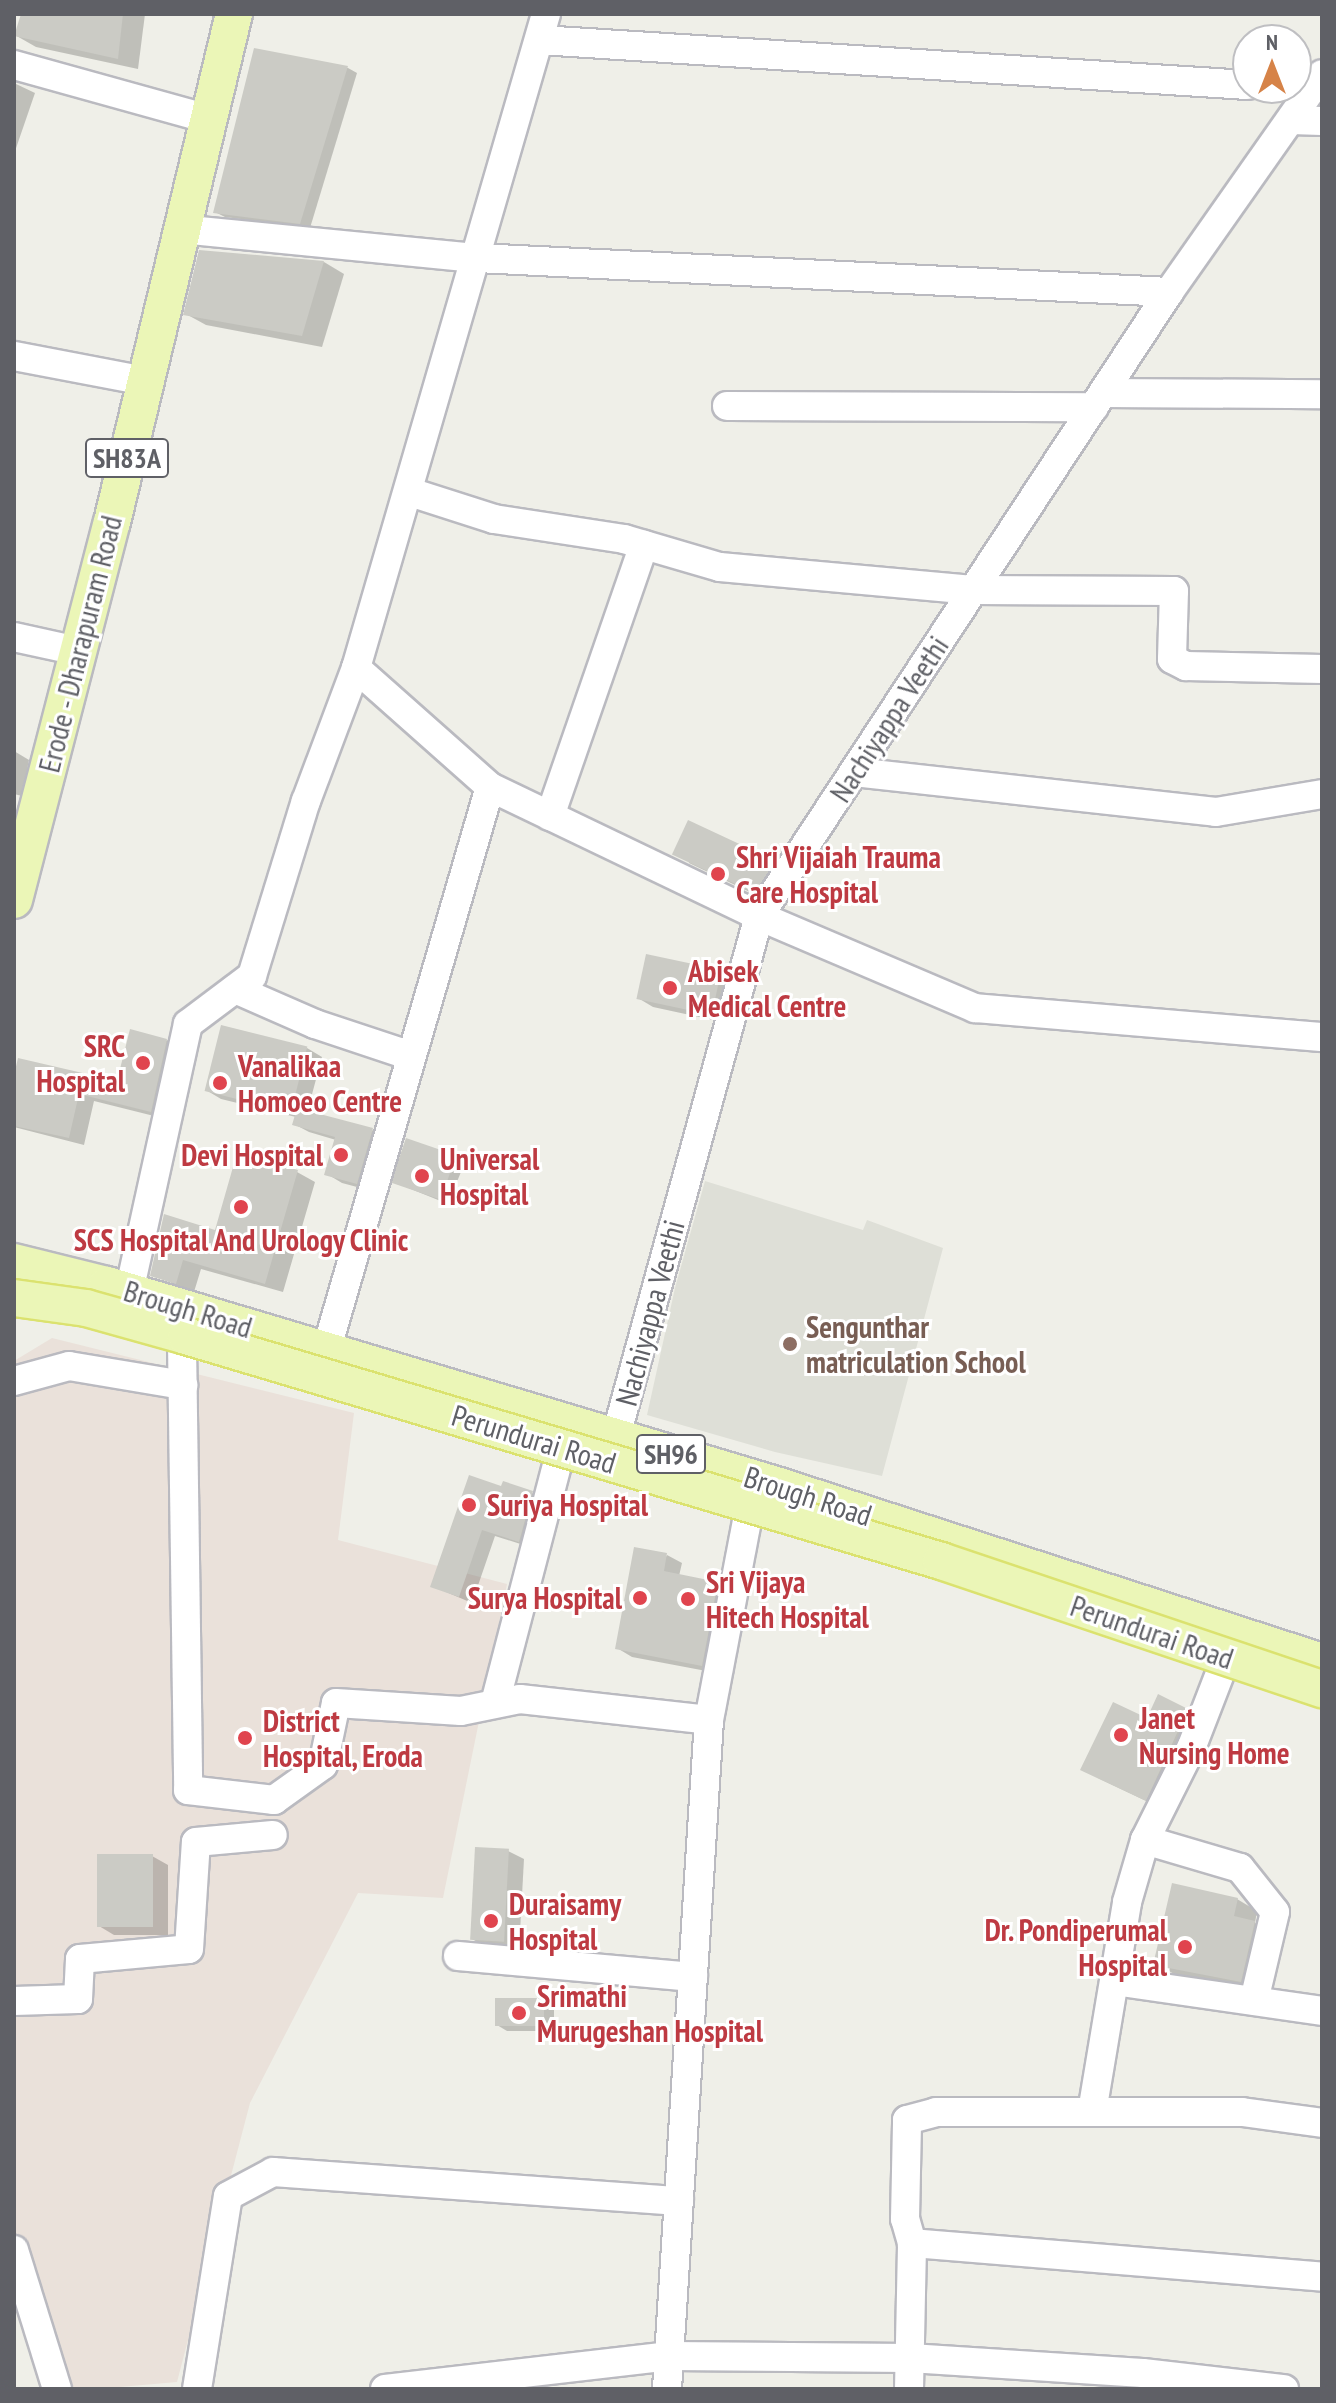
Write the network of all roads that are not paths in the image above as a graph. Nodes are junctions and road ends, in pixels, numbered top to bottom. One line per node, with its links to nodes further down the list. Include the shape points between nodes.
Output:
1 (234, 14): 6 (main road, Erode - Dharapuram Road / SH83A)
2 (543, 27): 4 (street); 10 (street)
3 (14, 65): 6 (street)
4 (1232, 84)
5 (1299, 104): 7 (street, Nachiyappa Veethi)
6 (209, 119): 9 (main road, Erode - Dharapuram Road / SH83A)
7 (1291, 120): 8 (street); 11 (street, Nachiyappa Veethi)
8 (1322, 121)
9 (180, 229): 10 (street); 13 (main road, Erode - Dharapuram Road / SH83A)
10 (477, 258): 11 (street); 17 (street)
11 (1169, 292): 15 (street, Nachiyappa Veethi)
12 (14, 356): 13 (street)
13 (145, 381): 21 (main road, Erode - Dharapuram Road / SH83A)
14 (1322, 394): 15 (street)
15 (1098, 400): 16 (street); 19 (street, Nachiyappa Veethi)
16 (727, 406)
17 (410, 492): 18 (street, via 494,519); 22 (street)
18 (644, 545): 19 (street, via 720,567); 27 (street)
19 (973, 590): 23 (street, via 1174,591 1172,659 1186,666); 24 (street, Nachiyappa Veethi)
20 (14, 637): 21 (street)
21 (78, 651): 28 (main road, Erode - Dharapuram Road / SH83A)
22 (356, 668): 25 (street); 30 (street, via 306,801 252,976)
23 (1322, 669)
24 (854, 772): 26 (street, via 1216,812); 29 (street, Nachiyappa Veethi)
25 (490, 787): 27 (street); 32 (street)
26 (1322, 794)
27 (550, 816): 29 (street)
28 (14, 900)
29 (759, 916): 31 (street, via 975,1008); 40 (street, Nachiyappa Veethi)
30 (235, 989): 32 (street, via 315,1024); 34 (street, via 188,1024)
31 (1322, 1037)
32 (411, 1056): 37 (street)
33 (14, 1262): 34 (main road, Brough Road / SH96)
34 (129, 1292): 37 (main road, Brough Road / SH96)
35 (19, 1300): 36 (main road, Brough Road / SH96); 45 (main road, Perundurai Road / SH96, via 80,1290 671,1463); 47 (main road, Perundurai Road / SH96, bridge, via 186,1336 941,1561)
36 (182, 1343): 39 (street); 41 (main road, Brough Road / SH96)
37 (326, 1351): 40 (main road, Brough Road / SH96)
38 (14, 1381): 39 (street, via 69,1366)
39 (183, 1385): 48 (street, via 188,1790 274,1800 323,1765 336,1703 461,1711)
40 (616, 1437): 42 (street, Nachiyappa Veethi); 44 (main road, Brough Road / SH96)
41 (559, 1458): 42 (main road, Brough Road / SH96); 48 (street)
42 (606, 1472): 43 (main road, Brough Road / SH96)
43 (748, 1515): 46 (main road, Brough Road / SH96, via 1111,1629); 50 (street)
44 (1322, 1662)
45 (1322, 1670)
46 (1221, 1671): 49 (main road, Brough Road / SH96); 52 (street, via 1192,1746)
47 (1322, 1689)
48 (495, 1703): 50 (street, via 520,1699)
49 (1322, 1706)
50 (709, 1720): 54 (street)
51 (273, 1835): 56 (street, via 196,1842 189,1949 80,1959 78,1999)
52 (1145, 1840): 55 (street, via 1127,1902); 57 (street, via 1240,1868 1275,1912)
53 (458, 1956): 54 (street)
54 (693, 1977): 61 (street)
55 (1114, 1981): 57 (street); 59 (street)
56 (14, 2001)
57 (1254, 2001): 58 (street)
58 (1322, 2011)
59 (1092, 2112): 60 (street, via 1242,2112); 62 (street, via 936,2112 907,2120 905,2219)
60 (1322, 2123)
61 (679, 2201): 65 (street); 68 (street, via 273,2172 228,2196)
62 (912, 2243): 64 (street); 66 (street)
63 (14, 2250): 67 (street)
64 (1322, 2277)
65 (670, 2356): 66 (street); 69 (street); 70 (street)
66 (910, 2358): 71 (street); 72 (street, via 1143,2373)
67 (57, 2389)
68 (197, 2389)
69 (385, 2389)
70 (667, 2389)
71 (909, 2389)
72 (1284, 2389)

